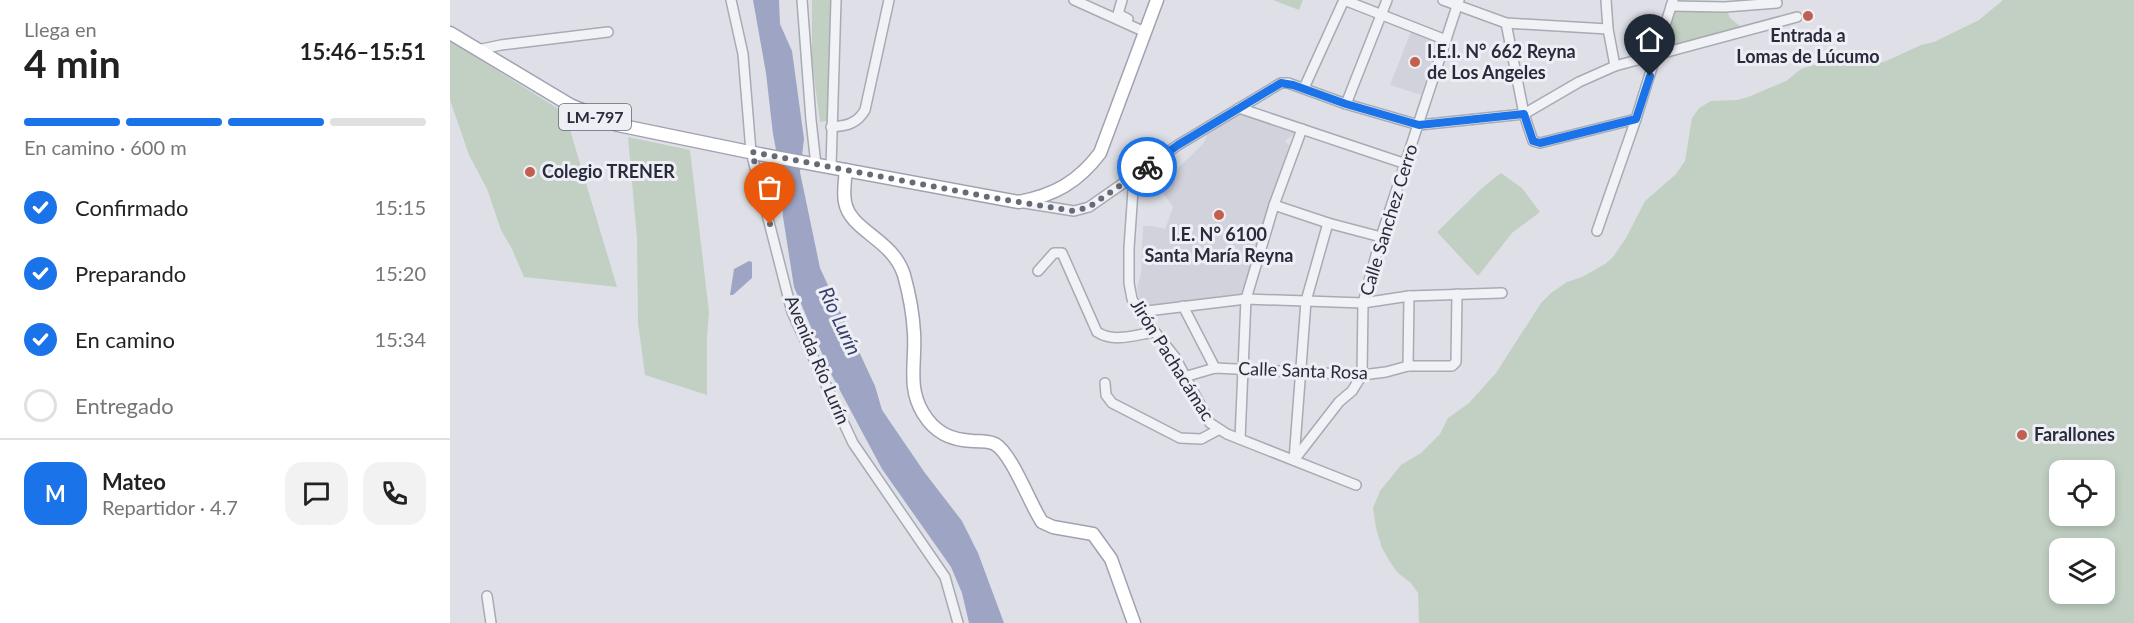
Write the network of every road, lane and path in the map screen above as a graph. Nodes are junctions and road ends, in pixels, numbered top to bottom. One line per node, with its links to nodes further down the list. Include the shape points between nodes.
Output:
1 (731, 0): 34 (street, Avenida Río Lurín, via 744,54)
2 (802, 0): 35 (street)
3 (836, 0): 32 (street)
4 (890, 0): 32 (street, via 865,110 852,124)
5 (1074, 0): 18 (street)
6 (1122, 0): 18 (street, via 1118,14)
7 (1157, 0): 18 (main road, LM-797)
8 (1344, 0): 15 (street); 26 (street)
9 (1388, 0): 15 (street)
10 (1443, 0): 12 (street)
11 (1606, 0): 19 (street)
12 (1458, 3): 17 (street); 22 (street, Calle Sanchez Cerro)
13 (1672, 3): 14 (street, via 1725,8); 24 (street)
14 (1777, 3)
15 (1382, 15): 22 (street); 27 (street)
16 (1797, 16): 24 (street)
17 (1506, 23): 19 (street); 29 (street)
18 (1146, 29): 40 (main road, LM-797, via 1100,153 1065,186 1042,198)
19 (1608, 29): 25 (street)
20 (608, 32): 23 (street)
21 (450, 33): 23 (main road, LM-797)
22 (1446, 39): 31 (street, Calle Sanchez Cerro)
23 (477, 50): 34 (main road, LM-797, via 603,120)
24 (1656, 54): 25 (street); 30 (street)
25 (1615, 66): 29 (street)
26 (1304, 88): 27 (street); 28 (street, via 1281,83)
27 (1346, 104): 31 (street)
28 (1239, 108): 33 (street); 39 (street)
29 (1524, 114): 30 (street, via 1533,141 1540,143); 31 (street)
30 (1636, 119): 43 (street)
31 (1419, 125): 36 (street, Calle Sanchez Cerro)
32 (831, 127): 37 (street)
33 (1302, 129): 36 (street); 41 (street)
34 (755, 153): 35 (main road, LM-797); 68 (street, Avenida Río Lurín, via 792,312 853,443 945,577)
35 (813, 164): 37 (main road, LM-797)
36 (1406, 164): 44 (street, Calle Sanchez Cerro)
37 (831, 167): 38 (main road, LM-797)
38 (846, 170): 40 (main road, LM-797); 69 (main road, via 844,201 848,213 892,252 904,275 914,334 912,377 924,415 948,437 995,444 1006,456 1042,522 1093,534 1111,560)
39 (1134, 176): 40 (street, via 1081,210); 53 (street, Jirón Pachacámac, via 1129,283)
40 (1019, 202)
41 (1274, 205): 42 (street); 49 (street)
42 (1328, 223): 44 (street); 50 (street)
43 (1597, 231)
44 (1381, 237): 51 (street, Calle Sanchez Cerro)
45 (1038, 271): 54 (street, via 1054,253 1062,253 1097,332 1103,336 1118,338)
46 (1502, 293): 47 (street)
47 (1457, 294): 48 (street); 55 (street, Calle Santa Rosa, via 1456,362 1452,366)
48 (1409, 296): 51 (street); 55 (street)
49 (1246, 299): 50 (street); 52 (street); 57 (street)
50 (1306, 301): 51 (street); 58 (street)
51 (1363, 303): 59 (street, Calle Sanchez Cerro)
52 (1183, 306): 53 (street); 56 (street)
53 (1139, 312): 54 (street, Jirón Pachacámac)
54 (1154, 332): 60 (street, Jirón Pachacámac, via 1175,357)
55 (1408, 366): 59 (street, Calle Santa Rosa)
56 (1215, 368): 57 (street, Calle Santa Rosa); 60 (street, Calle Santa Rosa)
57 (1243, 369): 58 (street, Calle Santa Rosa); 63 (street)
58 (1300, 372): 59 (street, Calle Santa Rosa); 64 (street)
59 (1362, 375): 64 (street)
60 (1184, 377): 62 (street, Jirón Pachacámac)
61 (1105, 383): 62 (street, via 1106,395 1112,403 1180,438 1201,439)
62 (1218, 430): 63 (street, Jirón Pachacámac)
63 (1240, 439): 64 (street, Jirón Pachacámac)
64 (1294, 460): 65 (street, Jirón Pachacámac)
65 (1356, 485)
66 (487, 596): 67 (street)
67 (491, 623)
68 (958, 623)
69 (1134, 623)

